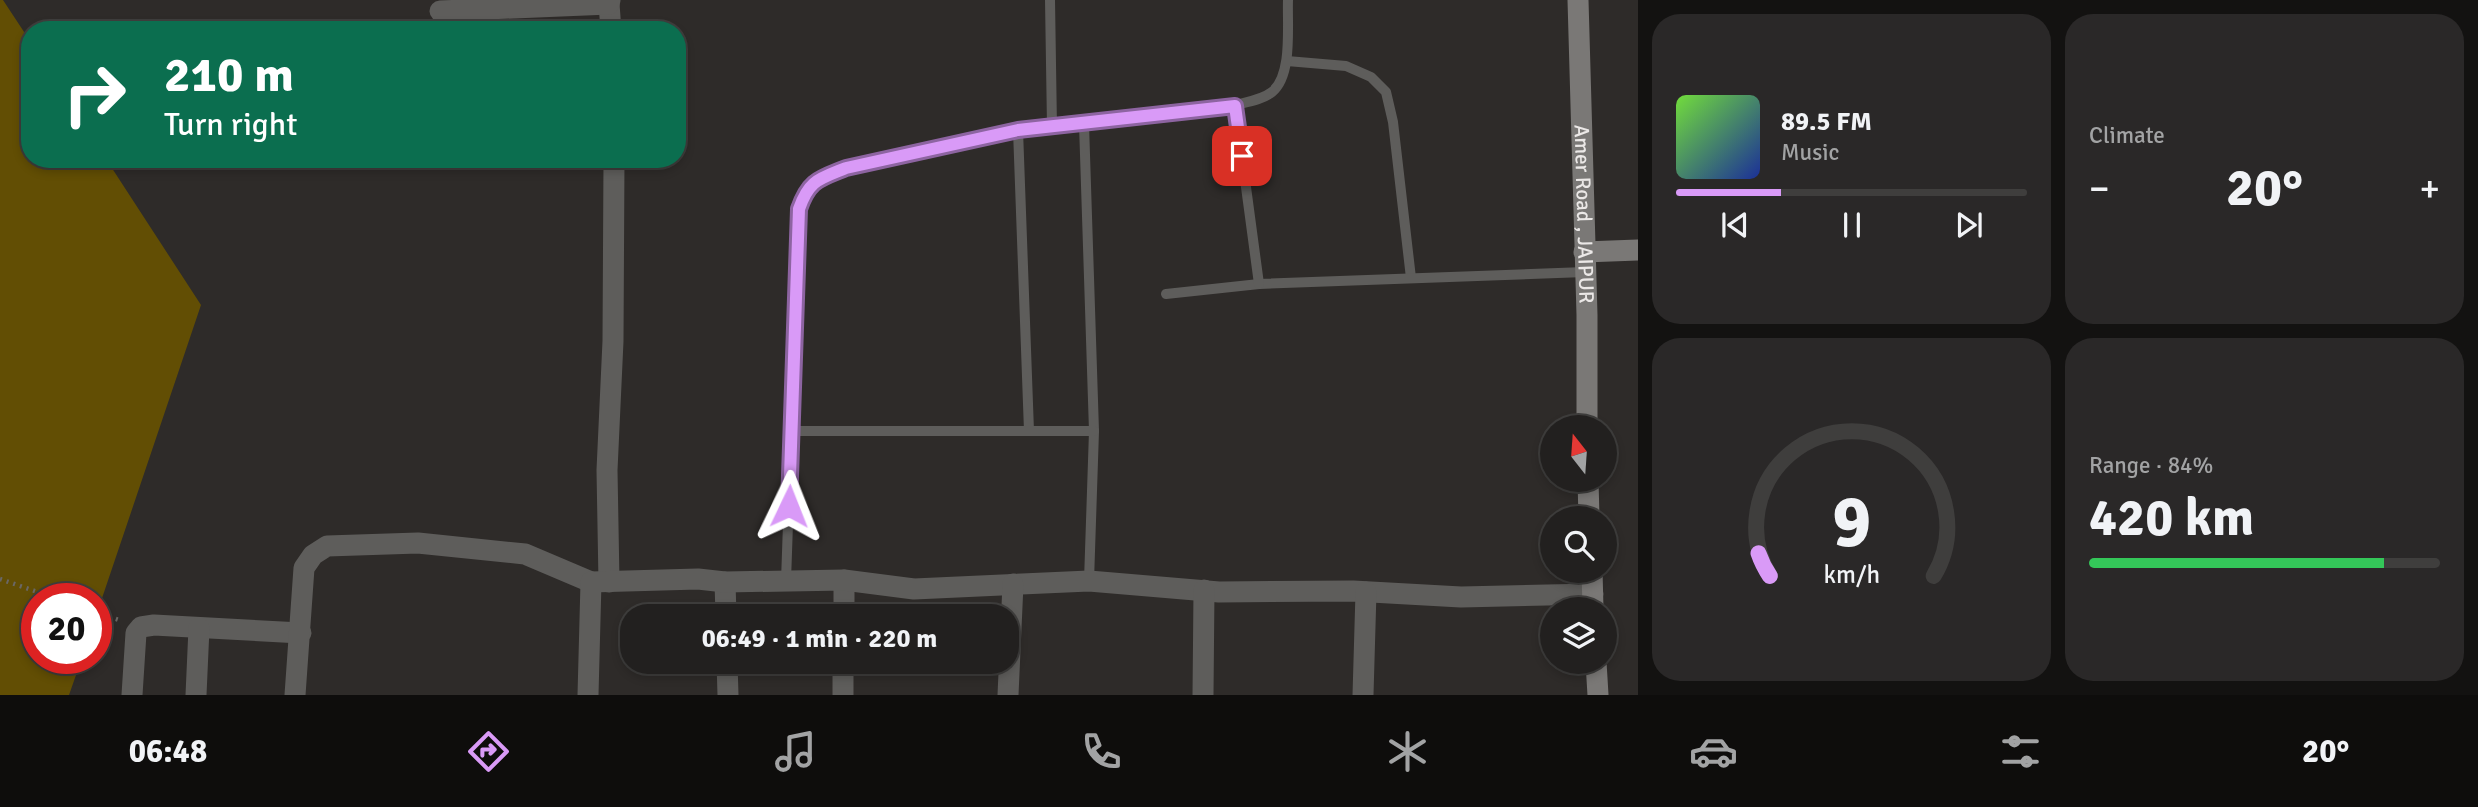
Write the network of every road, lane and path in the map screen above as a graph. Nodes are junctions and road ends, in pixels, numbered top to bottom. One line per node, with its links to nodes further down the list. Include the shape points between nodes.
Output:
1 (1050, 0): 10 (lane)
2 (1288, 0): 7 (lane)
3 (1578, 0): 14 (main road, Amer Road , JAIPUR)
4 (610, 2): 5 (street); 6 (street)
5 (440, 11)
6 (611, 21)
7 (1287, 61): 8 (lane, via 1273,92); 15 (lane, via 1346,66 1371,76 1386,92)
8 (1235, 106): 9 (lane); 16 (lane)
9 (1084, 124): 10 (lane); 21 (lane)
10 (1052, 127): 11 (lane)
11 (1018, 130): 19 (lane, via 846,168 806,190 799,209); 20 (lane)
12 (614, 168): 26 (street, via 614,341)
13 (1638, 250): 14 (main road)
14 (1585, 262): 15 (lane); 18 (main road, Amer Road , JAIPUR)
15 (1411, 278): 16 (lane)
16 (1259, 284): 17 (lane)
17 (1166, 294)
18 (1587, 415)
19 (792, 431): 20 (lane); 24 (lane)
20 (1029, 431): 21 (lane)
21 (1094, 431): 25 (lane)
22 (0, 579): 29 (path)
23 (844, 580): 24 (street); 28 (street, via 914,589); 34 (street)
24 (786, 581): 27 (street)
25 (1089, 581): 28 (street); 30 (street)
26 (600, 582): 27 (street); 36 (street, via 525,554 418,543 327,546 304,568); 43 (street)
27 (724, 582): 33 (street)
28 (1013, 584): 46 (street)
29 (21, 586)
30 (1204, 590): 31 (street); 47 (street)
31 (1366, 592): 32 (street); 48 (street)
32 (1540, 600)
33 (725, 604)
34 (844, 604)
35 (198, 628): 36 (street); 40 (street, via 141,627 136,633); 41 (street)
36 (301, 634): 42 (street)
37 (727, 674): 44 (street)
38 (844, 674): 45 (street)
39 (1597, 674): 49 (main road)
40 (132, 695)
41 (197, 695)
42 (295, 695)
43 (588, 695)
44 (727, 695)
45 (843, 695)
46 (1008, 695)
47 (1203, 695)
48 (1363, 695)
49 (1598, 695)

